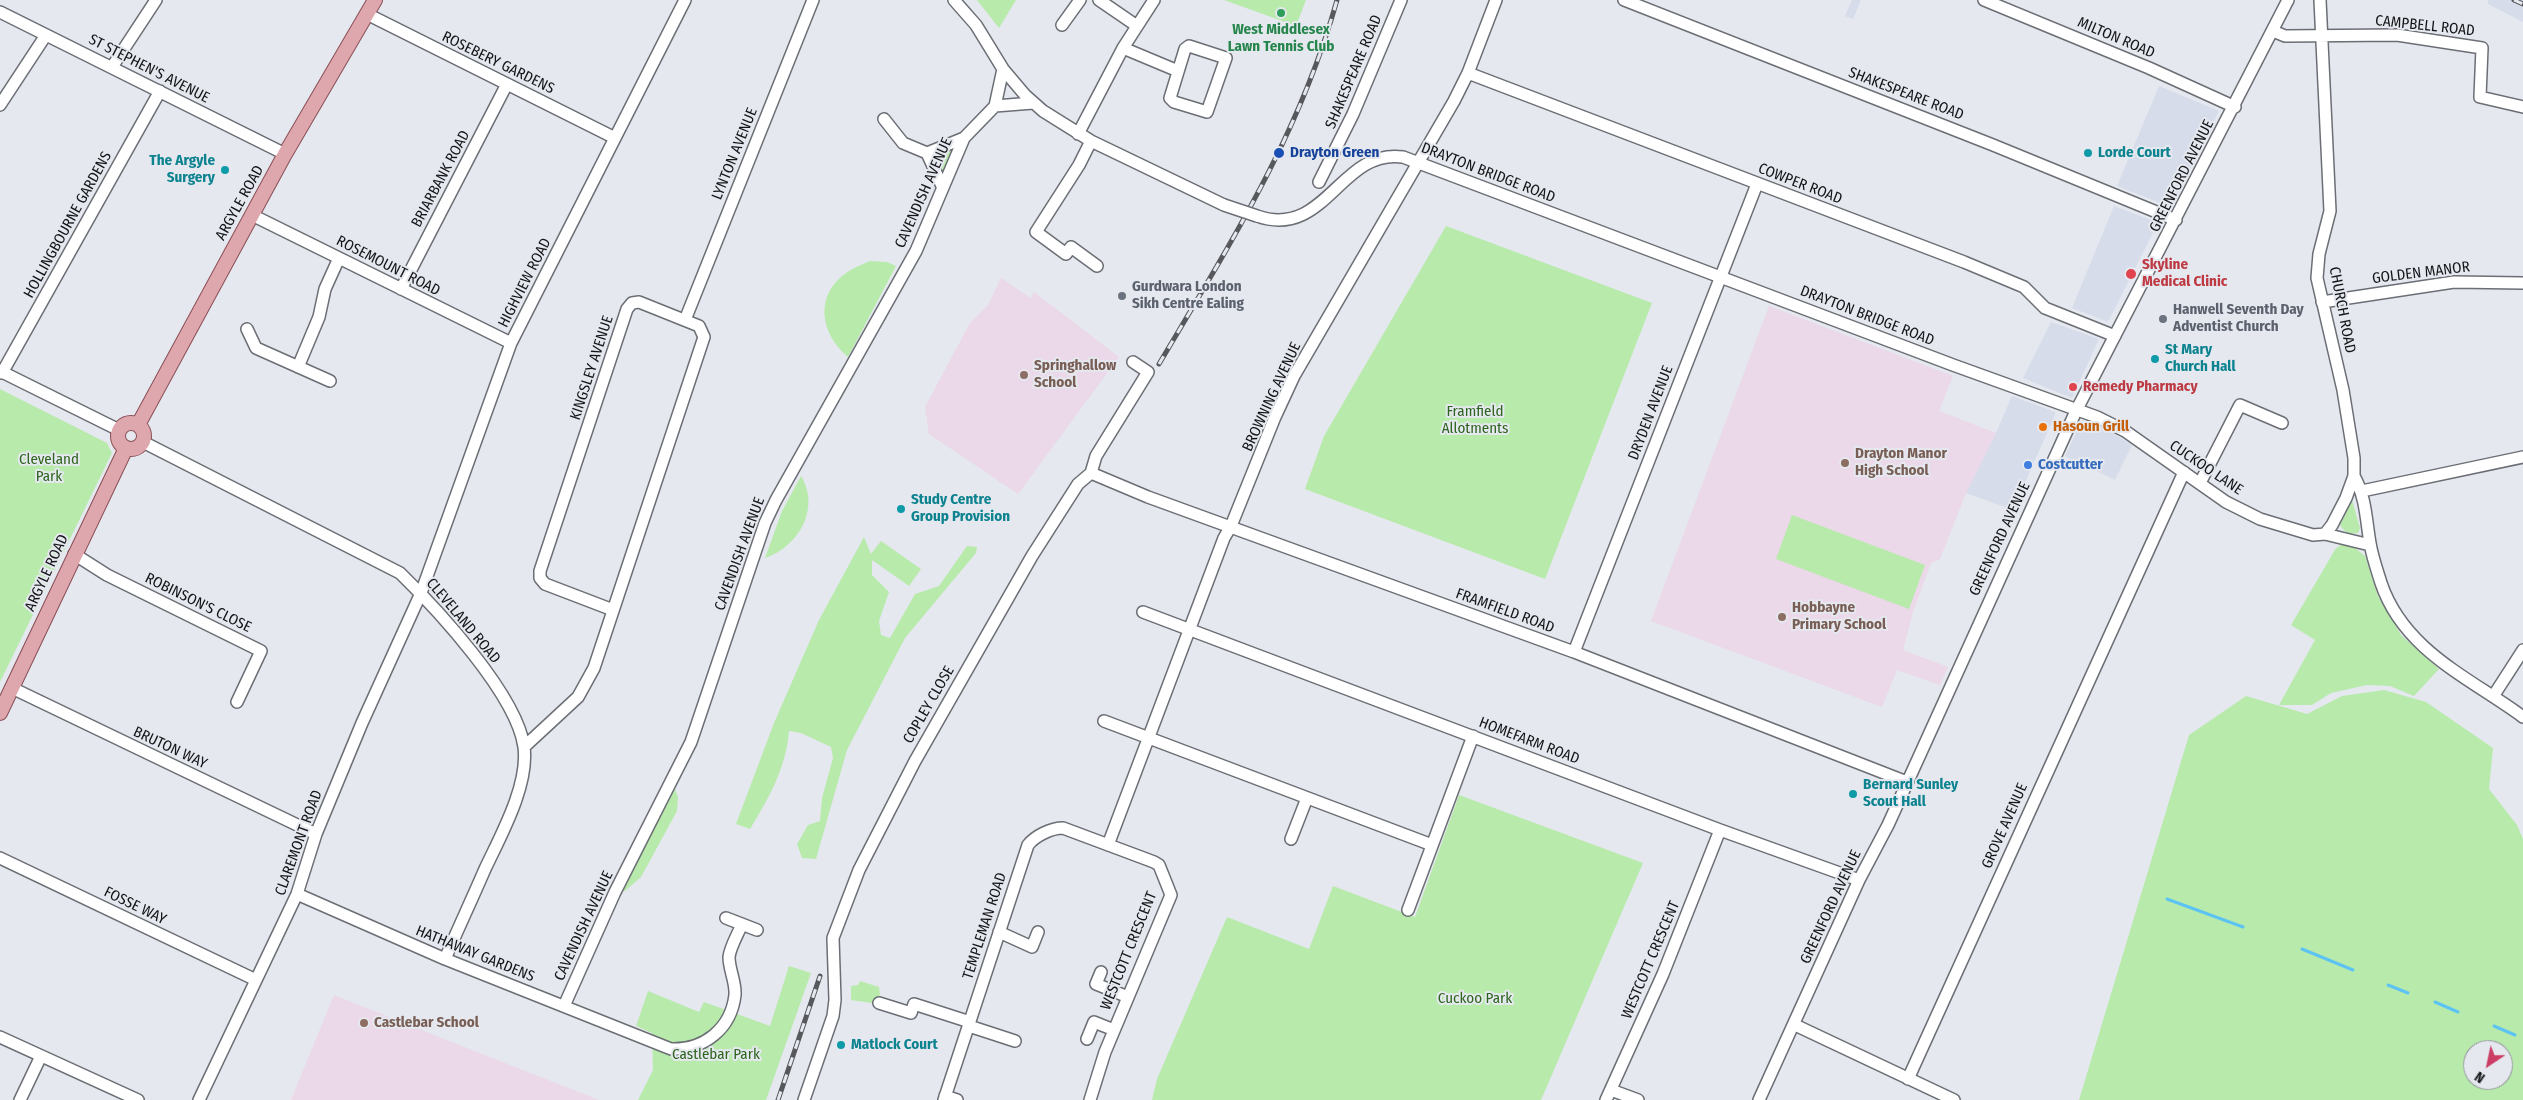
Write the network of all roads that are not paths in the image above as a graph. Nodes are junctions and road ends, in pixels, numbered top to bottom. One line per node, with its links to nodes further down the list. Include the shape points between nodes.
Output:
1 (156, 0): 23 (street)
2 (375, 0): 16 (main road, ARGYLE ROAD)
3 (685, 0): 36 (street, HIGHVIEW ROAD)
4 (814, 0): 53 (street, LYNTON AVENUE)
5 (954, 0): 24 (street, DRAYTON BRIDGE ROAD, via 976,25)
6 (1080, 0): 17 (street)
7 (1098, 0): 18 (street)
8 (1154, 0): 18 (street)
9 (1401, 0): 42 (street, SHAKESPEARE ROAD, via 1353,114)
10 (1496, 0): 26 (street, BROWNING AVENUE)
11 (1624, 0): 46 (street, SHAKESPEARE ROAD, via 1993,144)
12 (1984, 0): 32 (street, MILTON ROAD)
13 (2288, 0): 19 (street, GREENFORD AVENUE)
14 (2320, 0): 21 (street, CHURCH ROAD)
15 (0, 12): 20 (street, ST STEPHEN'S AVENUE)
16 (367, 14): 27 (street, ROSEBERY GARDENS); 40 (main road, ARGYLE ROAD)
17 (1062, 25)
18 (1137, 26): 22 (street)
19 (2272, 31): 21 (street, CAMPBELL ROAD, via 2285,36); 32 (street, GREENFORD AVENUE)
20 (46, 35): 23 (street, ST STEPHEN'S AVENUE); 30 (street)
21 (2322, 35): 33 (street, CAMPBELL ROAD, via 2397,35 2482,48 2480,97); 52 (street, CHURCH ROAD, via 2330,211 2316,267)
22 (1123, 48): 25 (street); 35 (street)
23 (112, 67): 28 (street, ST STEPHEN'S AVENUE)
24 (1003, 69): 29 (street, DRAYTON BRIDGE ROAD); 31 (street)
25 (1178, 71): 25 (street, via 1189,46 1226,58 1207,112 1170,98)
26 (1468, 73): 41 (street, BROWNING AVENUE); 43 (street, COWPER ROAD)
27 (507, 84): 36 (street, ROSEBERY GARDENS); 51 (street, BRIARBANK ROAD)
28 (160, 91): 40 (street, ST STEPHEN'S AVENUE); 59 (street, HOLLINGBOURNE GARDENS)
29 (1033, 103): 31 (street); 35 (street, DRAYTON BRIDGE ROAD)
30 (0, 105)
31 (995, 106): 37 (street, CAVENDISH AVENUE)
32 (2235, 107): 46 (street, GREENFORD AVENUE)
33 (2523, 107)
34 (884, 119): 39 (street, via 904,143)
35 (1078, 134): 38 (street, DRAYTON BRIDGE ROAD)
36 (615, 138): 56 (street, HIGHVIEW ROAD)
37 (964, 138): 39 (street); 44 (street, CAVENDISH AVENUE)
38 (1091, 141): 41 (street, DRAYTON BRIDGE ROAD, bridge, via 1224,205 1280,220 1311,211 1357,169 1372,160 1390,156); 48 (street, via 1079,166 1036,232 1066,254 1071,247)
39 (927, 153): 44 (street)
40 (285, 154): 45 (main road, ARGYLE ROAD)
41 (1418, 162): 49 (street, DRAYTON BRIDGE ROAD); 73 (street, BROWNING AVENUE, via 1294,376)
42 (1319, 182)
43 (1757, 184): 49 (street, DRYDEN AVENUE); 55 (street, COWPER ROAD, via 2024,287 2045,308)
44 (942, 186): 113 (street, CAVENDISH AVENUE, via 916,251 765,523 691,742 615,892)
45 (252, 215): 47 (street, ROSEMOUNT ROAD); 63 (main road, ARGYLE ROAD)
46 (2176, 220): 55 (street, GREENFORD AVENUE)
47 (340, 258): 51 (street, ROSEMOUNT ROAD); 58 (street, via 325,289 319,317)
48 (1097, 266)
49 (1720, 276): 61 (street, DRAYTON BRIDGE ROAD); 82 (street, DRYDEN AVENUE)
50 (2523, 283): 52 (street, GOLDEN MANOR, via 2454,282)
51 (400, 289): 56 (street, ROSEMOUNT ROAD)
52 (2322, 302): 70 (street, CHURCH ROAD, via 2343,390)
53 (685, 320): 78 (street, KINGSLEY AVENUE, via 699,326 704,337); 78 (street, KINGSLEY AVENUE, via 639,302 627,309 540,571 540,578 545,584)
54 (247, 329): 58 (street, via 256,348)
55 (2115, 336): 61 (street, GREENFORD AVENUE)
56 (511, 344): 77 (street, HIGHVIEW ROAD)
57 (1133, 362): 69 (street, COPLEY CLOSE, via 1148,372 1096,456)
58 (298, 367): 60 (street)
59 (1, 372): 64 (street)
60 (330, 381)
61 (2076, 411): 68 (street, CUCKOO LANE, via 2125,431); 92 (street, GREENFORD AVENUE)
62 (2282, 423): 71 (street, via 2240,405)
63 (138, 425): 64 (main road, via 127,423); 65 (main road, via 143,430)
64 (119, 430): 66 (main road, via 118,440)
65 (143, 442): 66 (main road, via 138,447); 77 (street, CLEVELAND ROAD, via 400,573)
66 (126, 448): 76 (main road, ARGYLE ROAD)
67 (2523, 457): 72 (street)
68 (2184, 472): 71 (street, CUCKOO LANE); 121 (street, GROVE AVENUE)
69 (1091, 473): 73 (street, FRAMFIELD ROAD); 127 (street, COPLEY CLOSE, via 1078,484 1032,556 915,761 859,870 833,938 833,1016)
70 (2354, 476): 72 (street, CHURCH ROAD); 74 (street, CHURCH ROAD)
71 (2200, 483): 74 (street, CUCKOO LANE, via 2226,502 2260,519 2313,535)
72 (2362, 491): 75 (street, CHURCH ROAD)
73 (1231, 526): 80 (street, BROWNING AVENUE); 82 (street, FRAMFIELD ROAD)
74 (2325, 534): 75 (street)
75 (2370, 545): 84 (street, CHURCH ROAD, via 2387,598 2407,631 2433,657)
76 (74, 554): 83 (main road, ARGYLE ROAD); 85 (street, ROBINSON'S CLOSE, via 107,575 261,651)
77 (421, 593): 91 (street, CLEVELAND ROAD, via 484,667 511,710); 95 (street, CLAREMONT ROAD)
78 (613, 610): 91 (street, via 594,668 578,697)
79 (1143, 612): 80 (street)
80 (1189, 629): 89 (street, HOMEFARM ROAD); 90 (street, BROWNING AVENUE)
81 (2523, 650): 84 (street)
82 (1574, 652): 92 (street, FRAMFIELD ROAD)
83 (12, 688): 86 (main road, ARGYLE ROAD); 95 (street, BRUTON WAY)
84 (2494, 696): 87 (street, CHURCH ROAD)
85 (237, 702)
86 (0, 713)
87 (2523, 717)
88 (1104, 721): 90 (street)
89 (1473, 736): 94 (street, HOMEFARM ROAD); 98 (street)
90 (1148, 738): 93 (street); 97 (street, BROWNING AVENUE)
91 (524, 747): 108 (street, CLEVELAND ROAD, via 521,782 507,820)
92 (1907, 782): 100 (street, GREENFORD AVENUE)
93 (1307, 798): 96 (street); 98 (street)
94 (1720, 830): 100 (street, HOMEFARM ROAD); 122 (street, WESTCOTT CRESCENT, via 1663,974)
95 (316, 834): 101 (street, CLAREMONT ROAD)
96 (1291, 839)
97 (1108, 845): 106 (street, TEMPLEMAN ROAD, via 1062,828 1032,840); 111 (street, WESTCOTT CRESCENT, via 1159,865 1170,895)
98 (1432, 845): 102 (street)
99 (0, 858): 110 (street, FOSSE WAY)
100 (1858, 880): 115 (street, GREENFORD AVENUE)
101 (297, 894): 108 (street, HATHAWAY GARDENS); 110 (street, CLAREMONT ROAD)
102 (1408, 910)
103 (726, 918): 104 (street)
104 (742, 924): 105 (street); 113 (street, HATHAWAY GARDENS, via 729,956 734,983 731,1010 716,1034 706,1043 689,1050 671,1049)
105 (757, 930)
106 (999, 932): 107 (street, via 1032,947); 114 (street, TEMPLEMAN ROAD)
107 (1038, 932)
108 (445, 958): 113 (street, HATHAWAY GARDENS)
109 (1101, 972): 111 (street, via 1096,984)
110 (256, 980): 126 (street, CLAREMONT ROAD)
111 (1128, 997): 116 (street, WESTCOTT CRESCENT)
112 (879, 1003): 114 (street, via 911,1012 914,1004)
113 (564, 1006)
114 (970, 1024): 119 (street); 123 (street, TEMPLEMAN ROAD)
115 (1795, 1025): 121 (street); 131 (street, GREENFORD AVENUE)
116 (1114, 1030): 118 (street, via 1094,1022); 129 (street, WESTCOTT CRESCENT)
117 (0, 1037): 120 (street)
118 (1087, 1040)
119 (1015, 1041)
120 (40, 1056): 124 (street); 125 (street)
121 (1908, 1079): 132 (street)
122 (1608, 1095): 130 (street)
123 (945, 1098): 128 (street)
124 (20, 1100)
125 (138, 1100)
126 (199, 1100)
127 (804, 1100)
128 (958, 1100)
129 (1090, 1100)
130 (1638, 1100)
131 (1759, 1100)
132 (1954, 1100)

